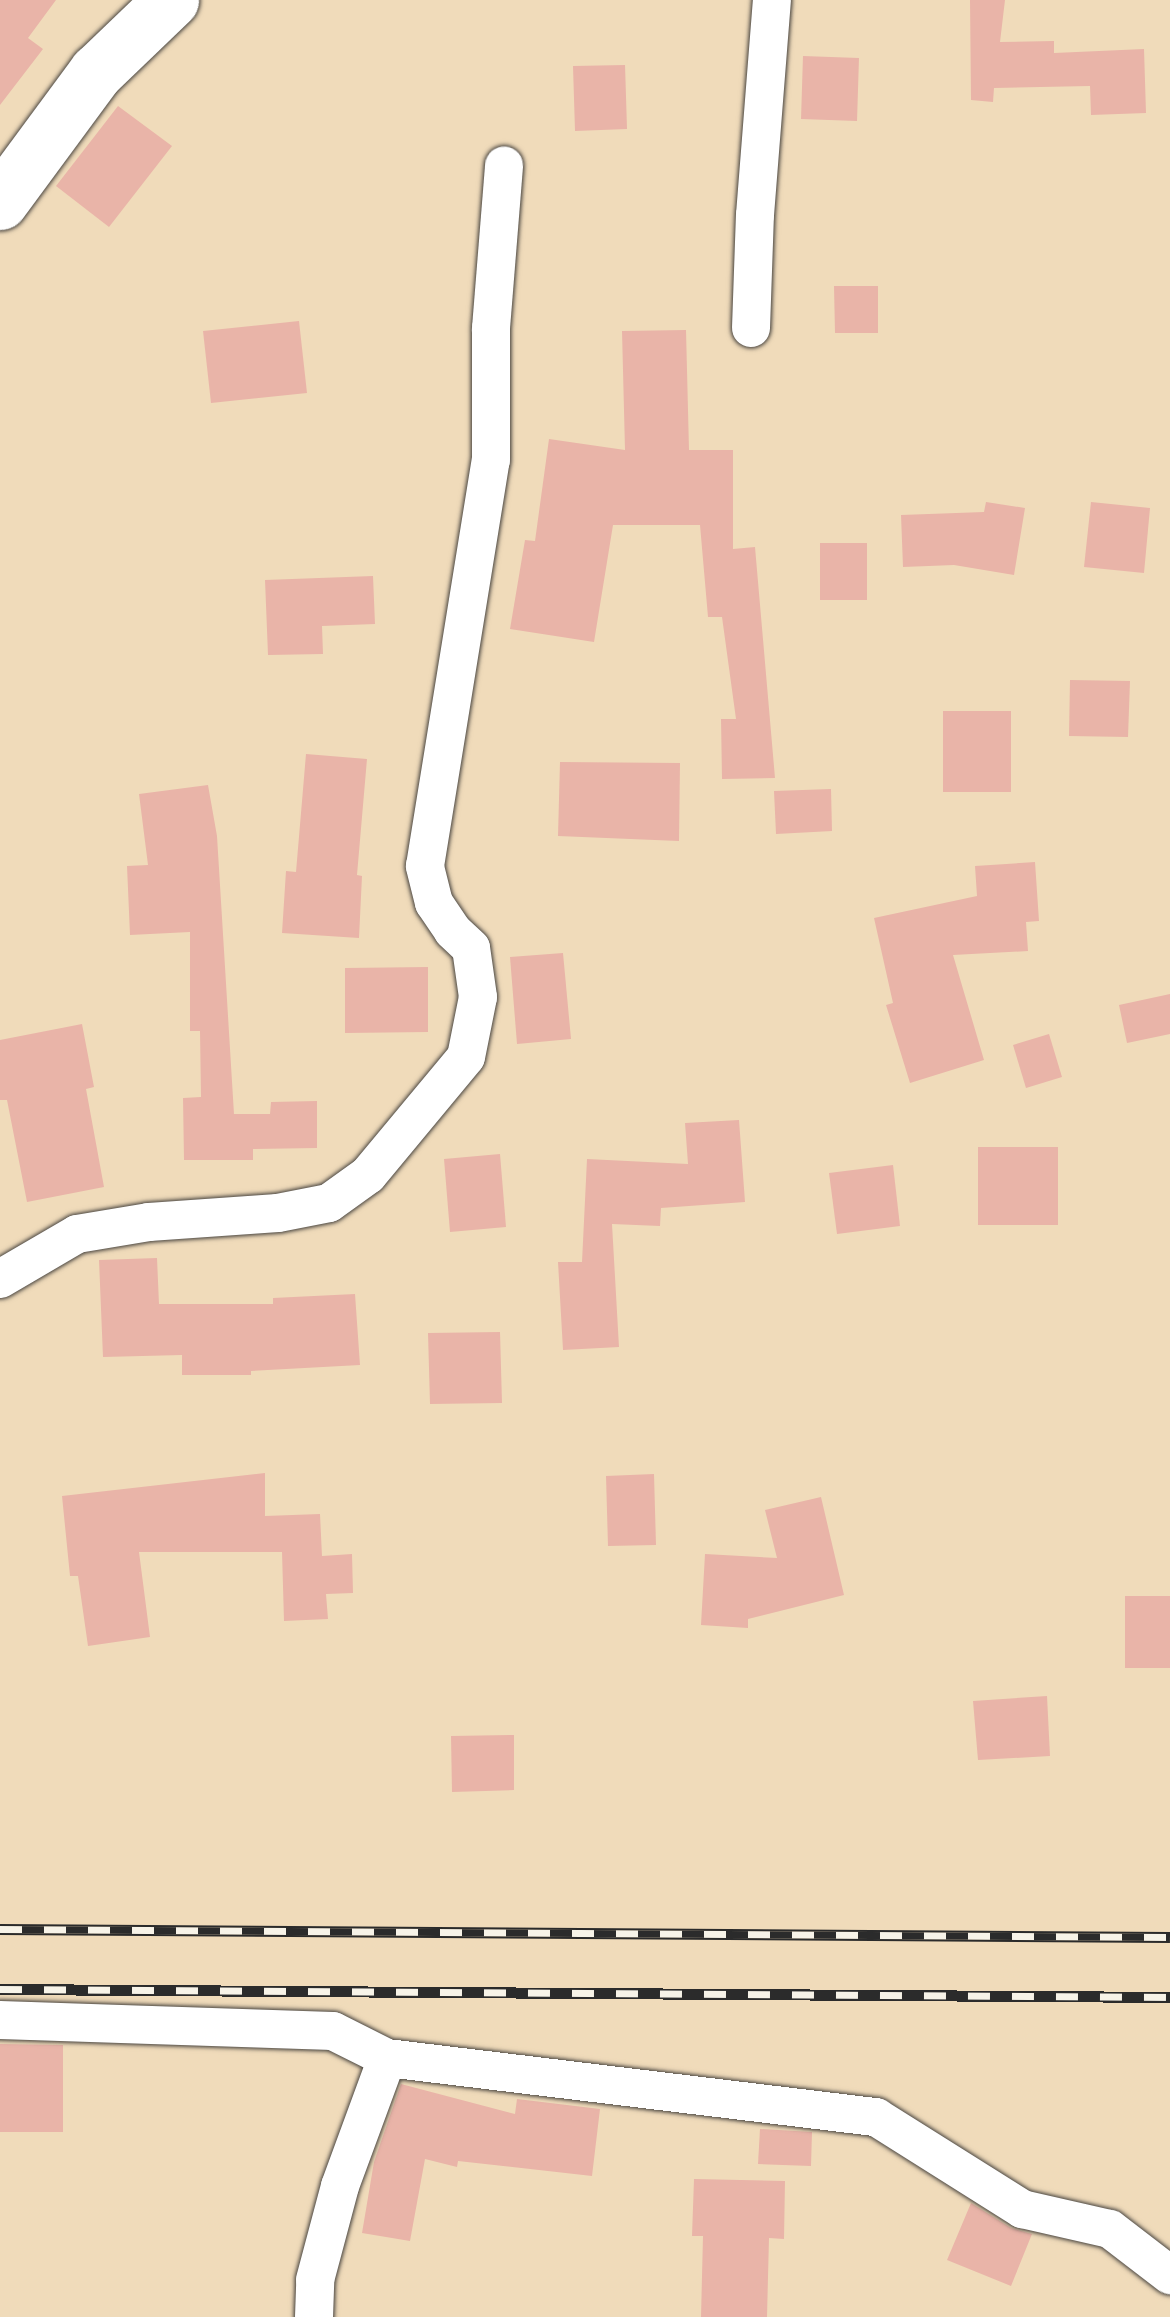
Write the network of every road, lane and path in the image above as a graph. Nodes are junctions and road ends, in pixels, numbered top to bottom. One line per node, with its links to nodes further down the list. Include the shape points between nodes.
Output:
1 (171, 0): 4 (main road, via 96,72)
2 (772, 0): 5 (street)
3 (504, 166): 6 (street, via 491,328 491,460 425,866 434,903 471,948 478,997 466,1057 368,1175 328,1202 77,1234)
4 (0, 202)
5 (751, 328)
6 (0, 1279)
7 (0, 2020): 8 (street, via 334,2031)
8 (387, 2058): 9 (street, via 876,2116 1022,2209 1110,2228); 10 (street, via 340,2186 314,2280)
9 (1170, 2275)
10 (314, 2317)

